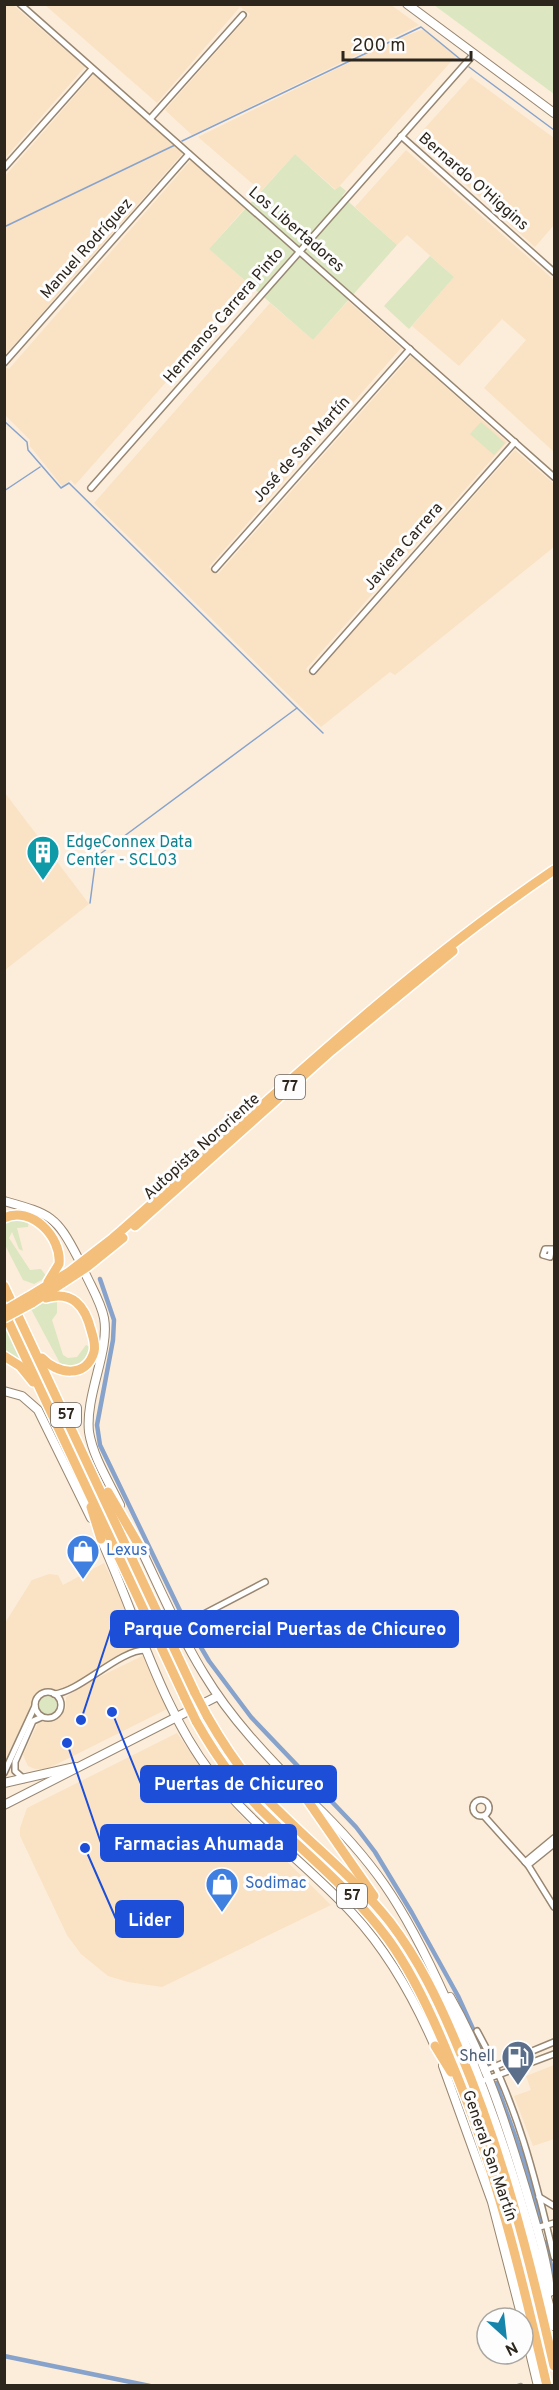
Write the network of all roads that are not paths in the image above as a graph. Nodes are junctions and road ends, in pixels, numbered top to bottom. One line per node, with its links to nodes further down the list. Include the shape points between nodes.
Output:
1 (20, 4): 5 (street, Los Libertadores)
2 (407, 4): 4 (street)
3 (243, 15): 7 (street)
4 (474, 54): 6 (street); 8 (street, Hermanos Carrera Pinto)
5 (92, 69): 7 (street, Los Libertadores); 10 (street)
6 (555, 114)
7 (150, 119): 9 (street, Los Libertadores)
8 (401, 136): 11 (street, Hermanos Carrera Pinto); 12 (street, Bernardo O'Higgins)
9 (189, 154): 11 (street, Los Libertadores); 14 (street, Manuel Rodríguez)
10 (4, 168)
11 (300, 252): 13 (street, Los Libertadores); 17 (street, Hermanos Carrera Pinto)
12 (555, 272)
13 (410, 349): 15 (street, Los Libertadores); 18 (street, José de San Martín)
14 (4, 363)
15 (515, 442): 16 (street, Los Libertadores); 19 (street, Javiera Carrera)
16 (555, 477)
17 (91, 488)
18 (215, 569)
19 (313, 671)
20 (555, 870): 27 (highway, Autopista Nororiente / 77, via 381,1000 113,1238)
21 (555, 878): 28 (highway, Autopista Nororiente / 77, via 472,936 388,1003 104,1254)
22 (4, 1201): 24 (street, via 53,1219 63,1229)
23 (4, 1218): 27 (highway, via 19,1214 32,1217 57,1245 58,1268)
24 (78, 1258)
25 (86, 1275): 38 (street, General San Martín, via 102,1308 105,1327 90,1408 90,1438)
26 (4, 1286): 31 (highway, 57)
27 (40, 1290): 28 (highway, Autopista Nororiente / 77)
28 (30, 1300): 29 (highway, Autopista Nororiente / 77, bridge); 30 (highway, Autopista Nororiente / 77, bridge); 31 (highway, via 57,1295 74,1299 85,1311 94,1344 86,1365 68,1372 53,1368)
29 (4, 1311): 34 (highway, 57)
30 (4, 1318)
31 (34, 1349): 35 (highway, 57)
32 (4, 1356): 34 (highway, via 24,1370)
33 (4, 1390): 37 (street, General San Martín, via 27,1399 41,1414)
34 (45, 1398): 36 (highway, 57)
35 (88, 1463): 38 (highway); 61 (highway, 57, bridge, via 195,1693 231,1756 253,1784 363,1892)
36 (77, 1465): 37 (highway); 69 (highway, 57, bridge, via 196,1721 251,1798 350,1895 388,1939 425,2001)
37 (101, 1539): 41 (street, General San Martín)
38 (140, 1547): 40 (street, General San Martín)
39 (265, 1582): 40 (street)
40 (179, 1627): 44 (street, General San Martín)
41 (145, 1648): 42 (street); 47 (street, General San Martín)
42 (66, 1691): 43 (street); 45 (street)
43 (54, 1694): 45 (street); 46 (street, via 40,1694)
44 (218, 1695): 47 (street); 53 (street, General San Martín, via 246,1734)
45 (61, 1702): 48 (street, via 57,1714)
46 (35, 1706): 48 (street); 50 (street)
47 (178, 1715): 49 (street); 64 (street, General San Martín, via 220,1784 373,1937 403,1981)
48 (43, 1717): 51 (street, via 31,1724 15,1762 15,1771)
49 (82, 1765): 51 (street); 54 (street)
50 (4, 1773)
51 (24, 1779): 52 (street); 54 (street, via 29,1786)
52 (4, 1783)
53 (301, 1791): 61 (highway); 68 (street, General San Martín, via 374,1869 410,1925)
54 (25, 1795): 55 (street)
55 (4, 1805)
56 (484, 1816): 59 (street)
57 (555, 1838): 59 (street)
58 (555, 1844): 59 (street)
59 (527, 1863): 60 (street)
60 (555, 1907)
61 (396, 1931): 81 (highway, 57, via 436,1998 488,2122 520,2224)
62 (477, 2031): 66 (street)
63 (555, 2042): 66 (street)
64 (435, 2046): 69 (highway); 78 (street, General San Martín, via 484,2175)
65 (555, 2054): 67 (street)
66 (495, 2066): 67 (street); 68 (street)
67 (499, 2076): 68 (street); 70 (street)
68 (483, 2077): 74 (street, General San Martín)
69 (467, 2100): 83 (highway, 57, via 507,2219)
70 (539, 2197): 71 (street); 73 (street)
71 (555, 2206)
72 (555, 2223): 73 (street)
73 (547, 2225): 74 (street); 75 (street)
74 (534, 2229): 76 (street, General San Martín)
75 (552, 2236): 76 (street); 77 (street)
76 (536, 2240): 79 (street, General San Martín, via 548,2280)
77 (555, 2257)
78 (519, 2306)
79 (555, 2326)
80 (533, 2366): 82 (street)
81 (555, 2366)
82 (538, 2385)
83 (547, 2385)

